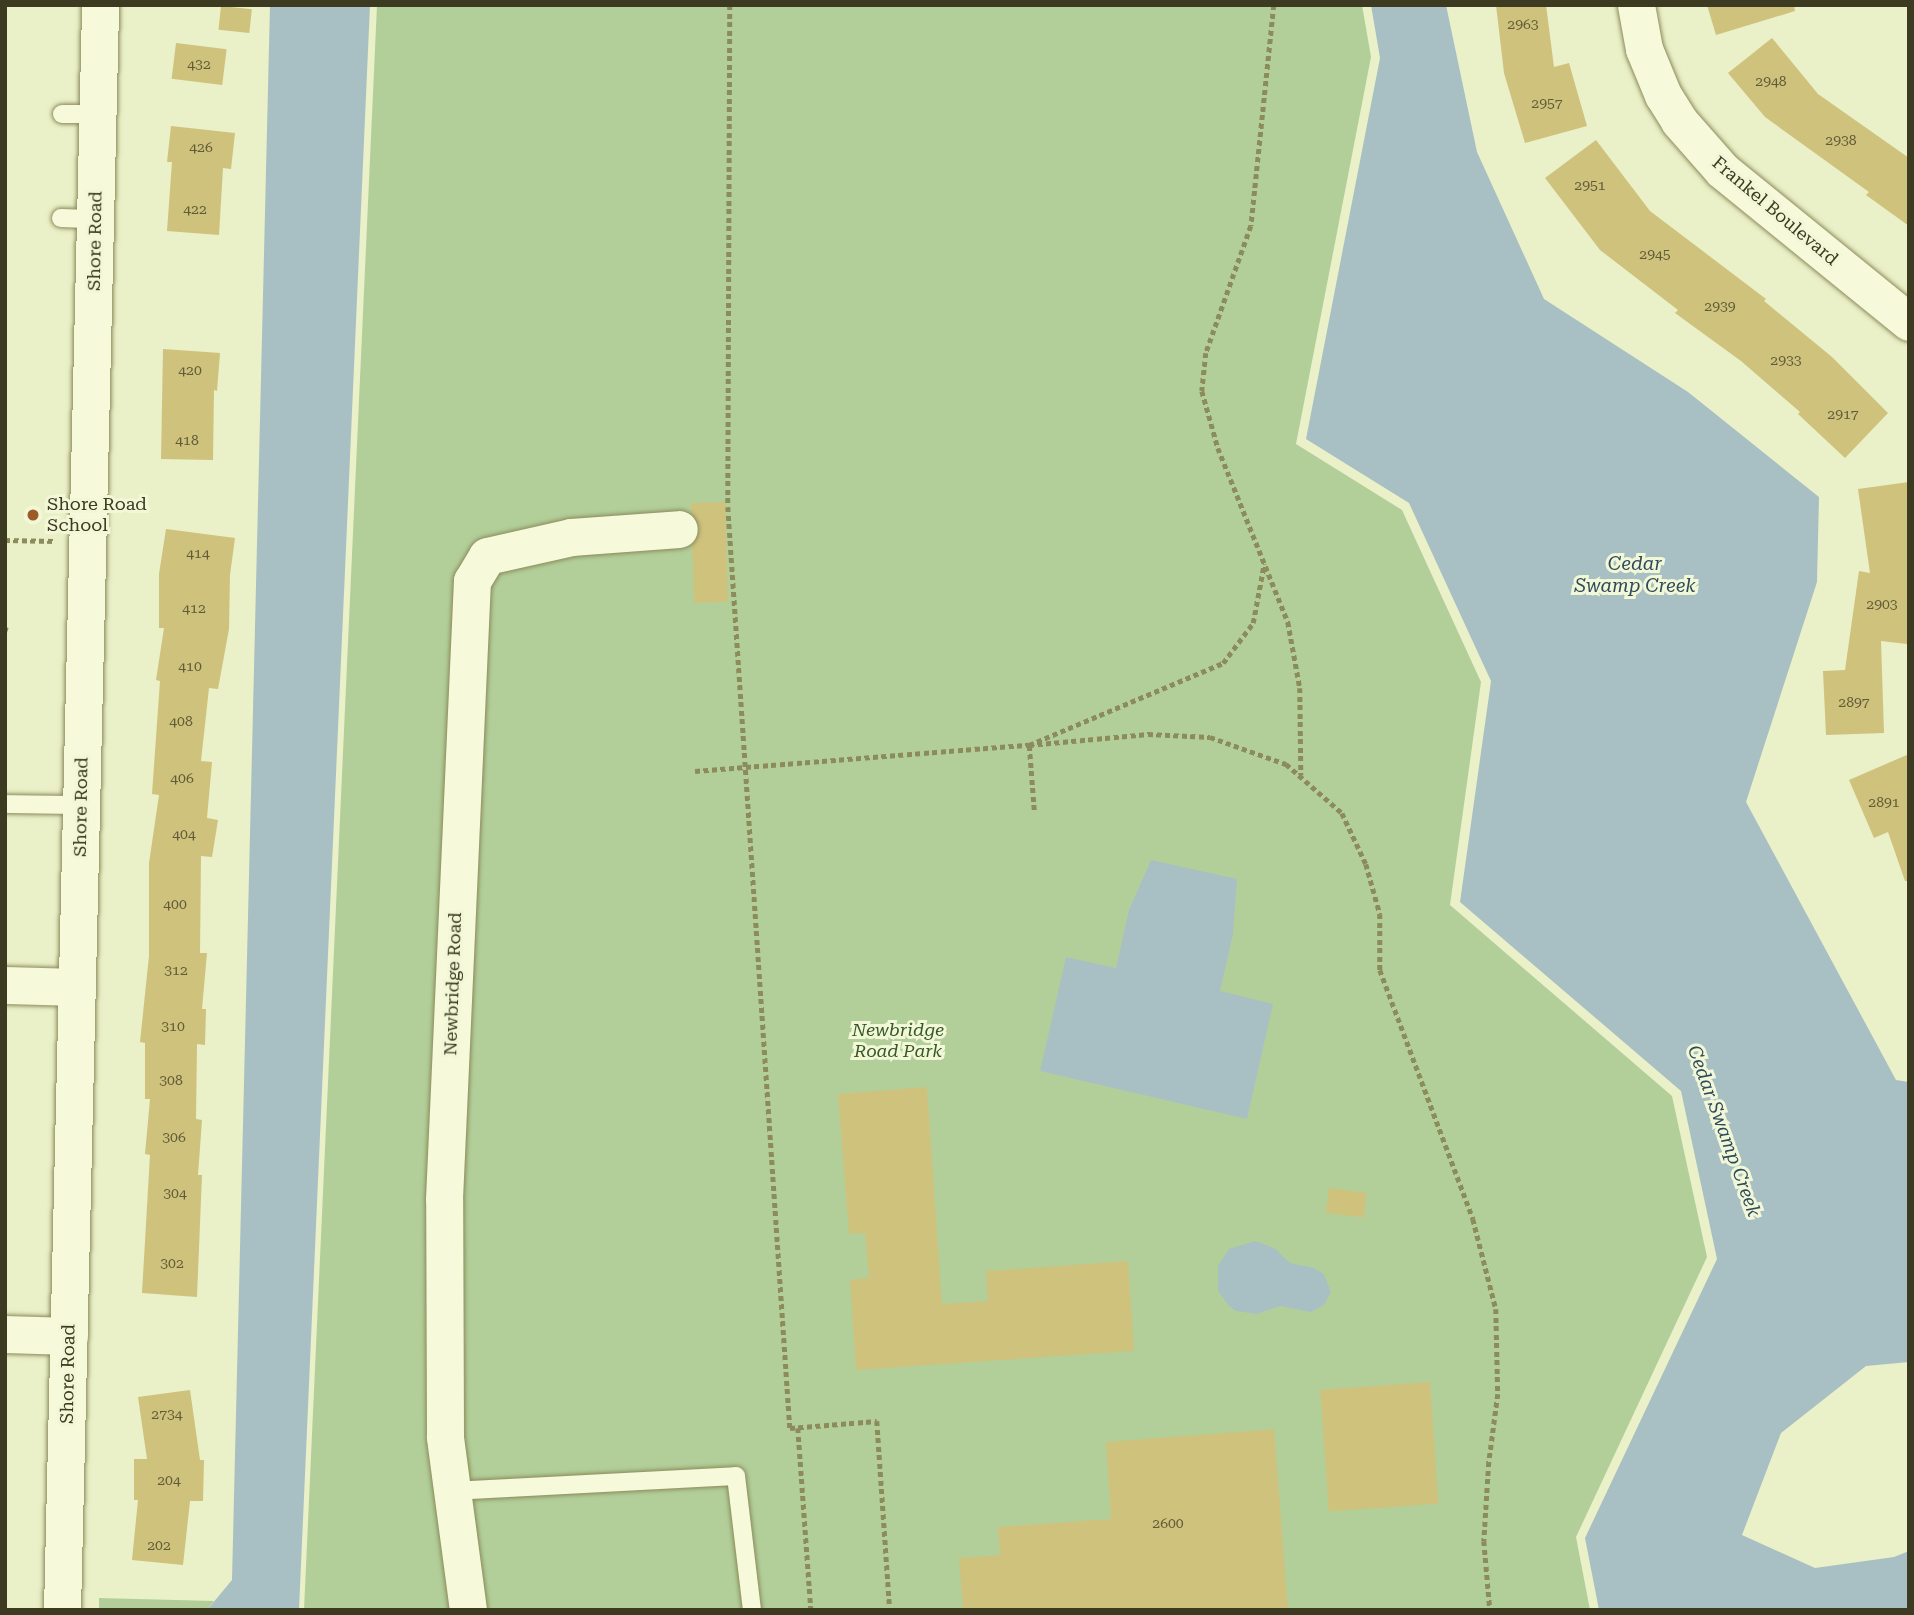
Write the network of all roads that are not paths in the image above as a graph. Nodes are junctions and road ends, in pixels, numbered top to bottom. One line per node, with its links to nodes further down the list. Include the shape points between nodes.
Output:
1 (100, 5): 4 (street, Shore Road)
2 (1636, 5): 5 (street, Frankel Boulevard, via 1644,50 1679,121 1722,170)
3 (62, 114): 4 (lane)
4 (98, 114): 8 (street, Shore Road, via 78,218 88,541)
5 (1909, 322)
6 (679, 529): 13 (street, Newbridge Road, via 571,537 486,556 472,581 444,1199 445,1437)
7 (5, 804): 8 (lane)
8 (81, 805): 10 (street, Shore Road)
9 (5, 985): 10 (street)
10 (77, 987): 12 (street, Shore Road)
11 (5, 1334): 12 (street)
12 (69, 1336): 14 (street, Shore Road)
13 (451, 1491): 15 (street, Newbridge Road); 16 (lane, via 736,1476)
14 (62, 1610)
15 (468, 1610)
16 (752, 1610)

